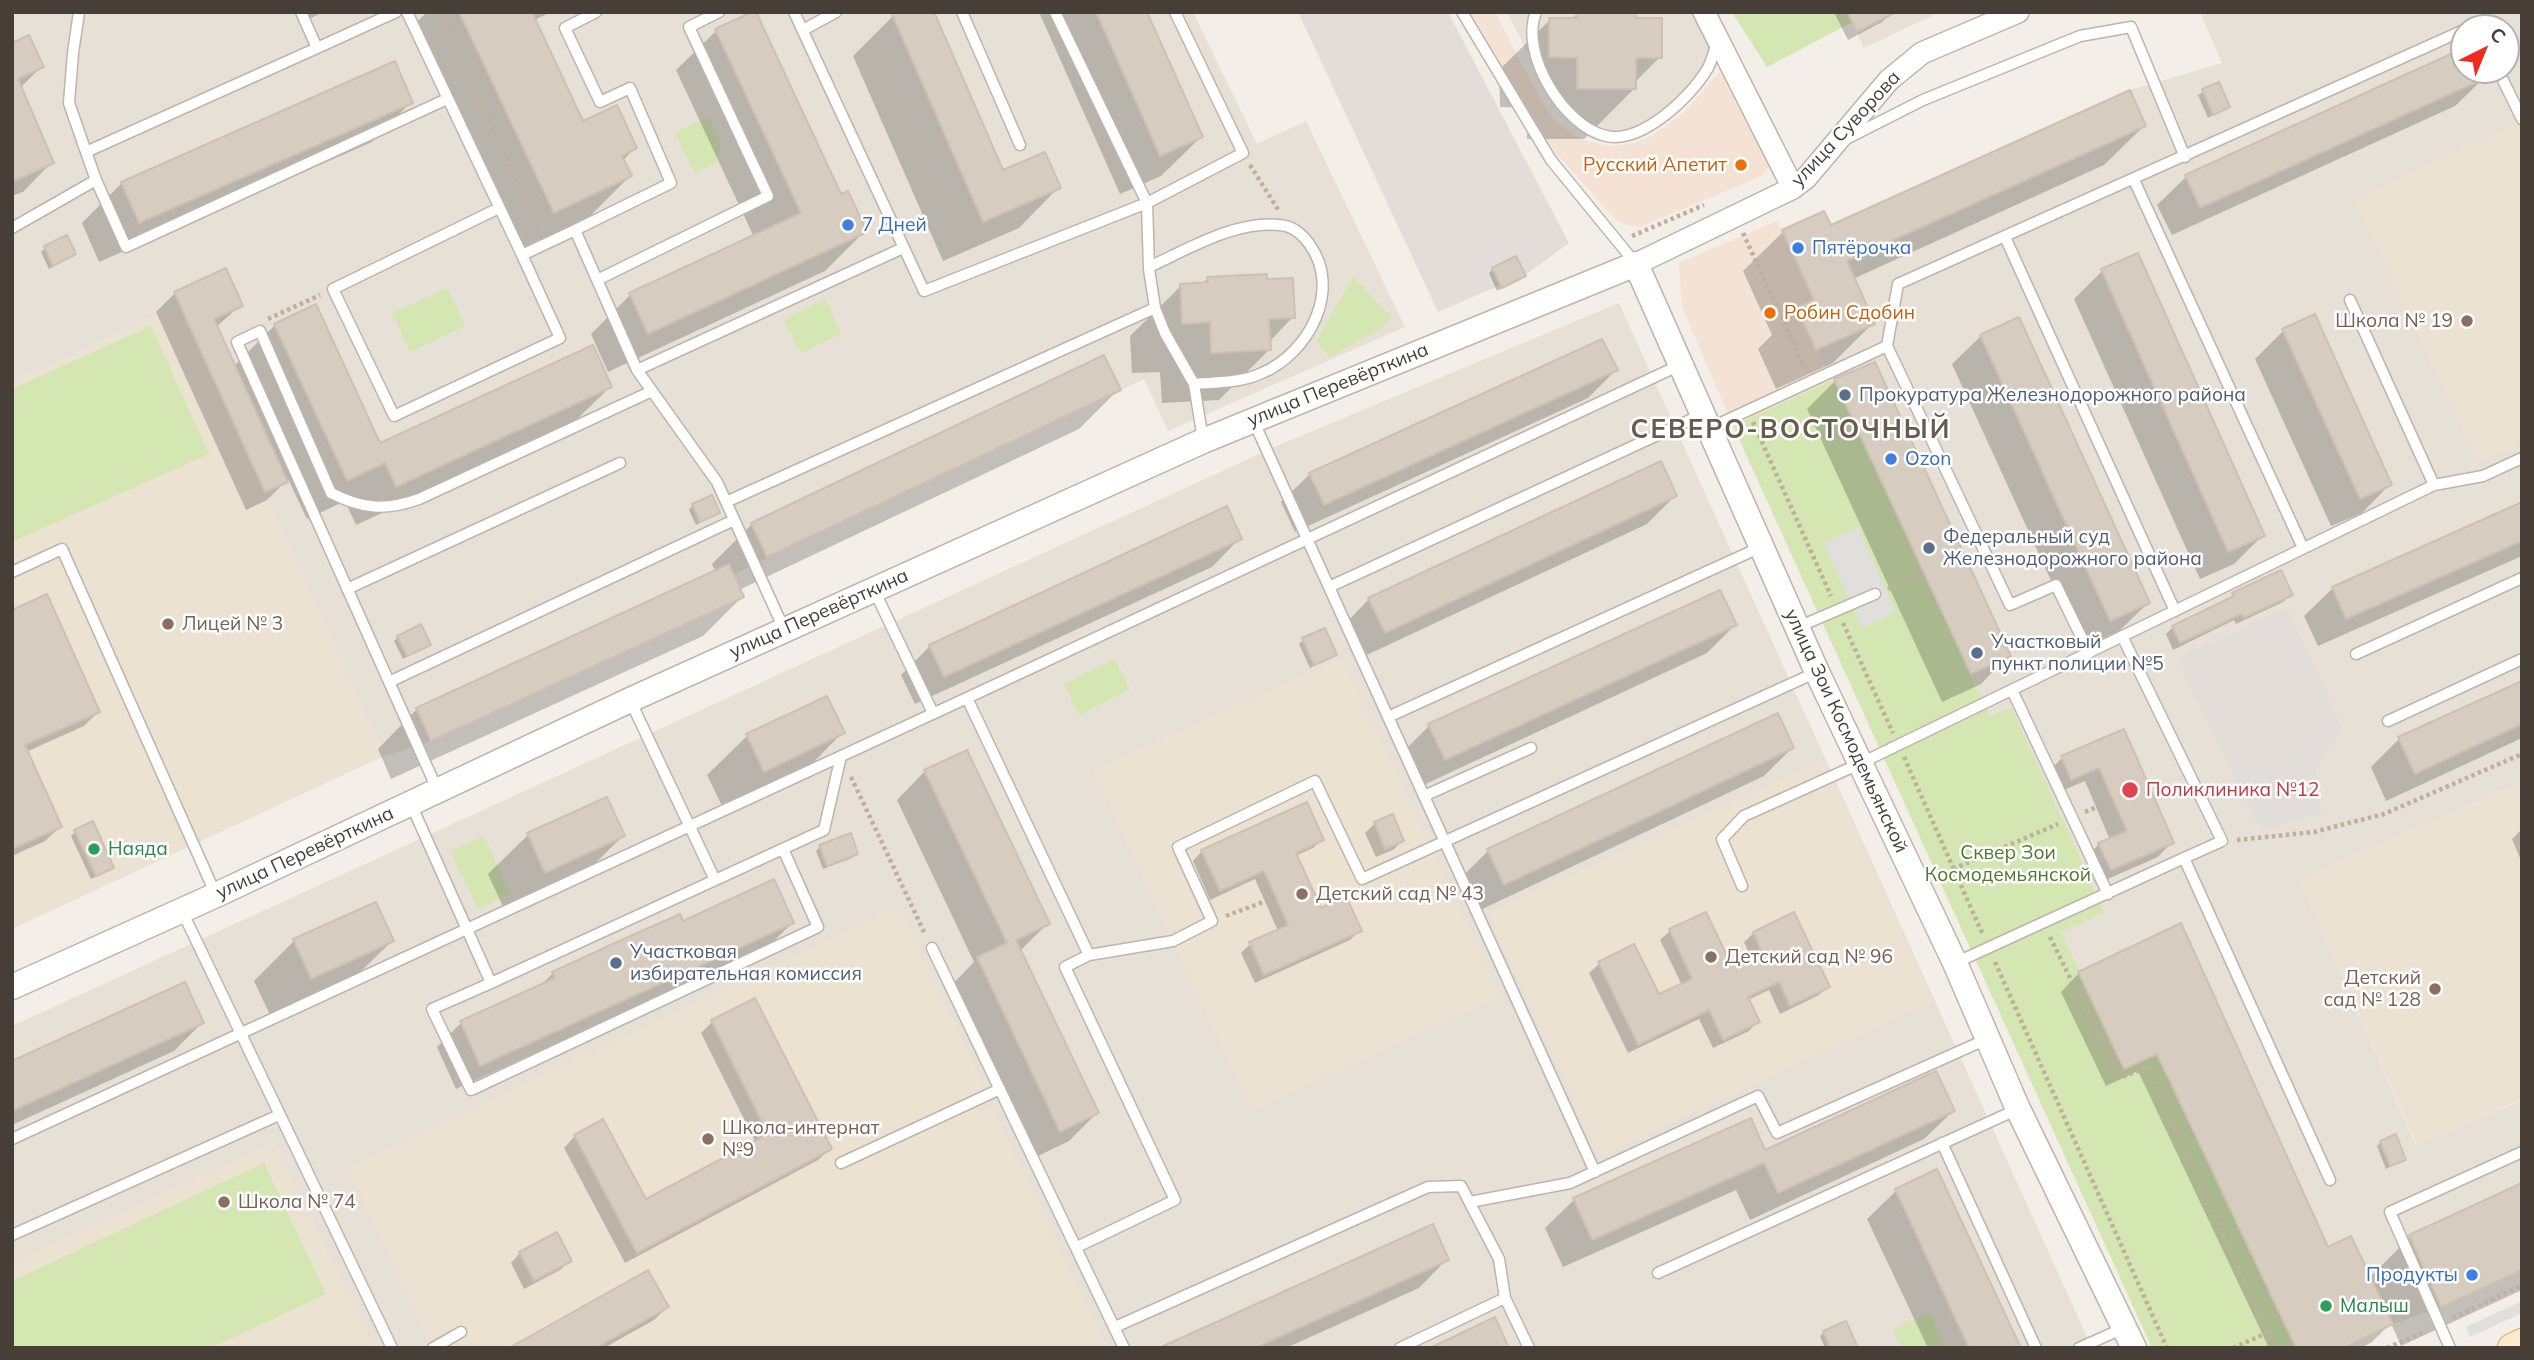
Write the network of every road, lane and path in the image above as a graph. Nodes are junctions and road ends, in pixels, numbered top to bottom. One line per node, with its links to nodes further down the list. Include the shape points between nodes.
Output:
1 (79, 12): 26 (lane, via 69,103)
2 (301, 12): 20 (lane)
3 (396, 12): 20 (lane)
4 (407, 12): 22 (lane)
5 (439, 12): 41 (path)
6 (597, 12): 38 (lane, via 565,28 600,102 630,88 671,183)
7 (719, 12): 46 (lane, via 689,27 768,196)
8 (794, 12): 17 (lane)
9 (836, 12): 17 (lane)
10 (962, 12): 24 (lane)
11 (1055, 12): 33 (lane)
12 (1175, 12): 27 (lane)
13 (1462, 12): 40 (lane, via 1551,160)
14 (1536, 12): 19 (lane, via 1532,22 1535,55 1550,89 1589,129 1606,136 1622,137 1650,127 1671,110 1707,69)
15 (1704, 12): 19 (street)
16 (2018, 12): 25 (street, улица Суворова, via 1922,53 1889,80)
17 (803, 30): 42 (lane)
18 (2450, 36): 28 (lane)
19 (1718, 40): 31 (street)
20 (317, 48): 26 (lane)
21 (2505, 84): 23 (lane)
22 (447, 99): 29 (lane, via 126,247); 35 (lane)
23 (2522, 119)
24 (1020, 145)
25 (1834, 145): 28 (lane, via 1923,100 2080,36 2131,27); 31 (street, улица Суворова)
26 (86, 152): 29 (lane)
27 (1243, 153): 32 (path); 33 (lane)
28 (2185, 157): 30 (lane)
29 (96, 180): 37 (lane)
30 (2134, 180): 39 (lane); 68 (lane)
31 (1793, 188): 36 (street, улица Суворова)
32 (1265, 191)
33 (1147, 203): 42 (lane, via 924,291); 45 (lane)
34 (1706, 204): 40 (path)
35 (499, 208): 43 (lane); 47 (lane)
36 (1735, 216): 44 (street, улица Суворова); 54 (path)
37 (12, 228)
38 (575, 230): 41 (lane); 46 (lane)
39 (2005, 237): 51 (lane, via 1898,284); 77 (lane)
40 (1618, 242): 44 (lane)
41 (546, 243): 43 (lane)
42 (903, 248): 53 (lane)
43 (522, 255): 47 (lane, via 560,338 394,416)
44 (1636, 264): 52 (street, улица Зои Космодемьянской); 58 (street, улица Перевёрткина)
45 (1149, 267): 49 (lane); 55 (lane, via 1211,237 1277,224 1304,236 1321,266 1322,301 1314,323 1296,347 1262,373)
46 (597, 280): 53 (lane)
47 (333, 289): 50 (path, via 269,318)
48 (2350, 300): 63 (lane)
49 (1155, 308): 55 (lane); 64 (lane)
50 (260, 331): 56 (lane, via 331,493 374,508 419,499); 73 (lane, via 237,342)
51 (1887, 346): 54 (lane); 81 (lane, via 2010,605 2056,585)
52 (1680, 365): 59 (street, улица Зои Космодемьянской); 66 (lane)
53 (636, 370): 56 (lane)
54 (1812, 383): 57 (lane)
55 (1194, 384): 60 (lane)
56 (652, 391): 64 (lane, via 717,482)
57 (1748, 411): 59 (lane); 76 (path)
58 (1253, 420): 60 (street, улица Перевёрткина); 66 (lane)
59 (1706, 421): 67 (street, улица Зои Космодемьянской); 72 (lane)
60 (1203, 441): 74 (street, улица Перевёрткина)
61 (2522, 458): 63 (lane, via 2483,476)
62 (620, 463): 73 (lane)
63 (2434, 485): 68 (lane)
64 (726, 502): 65 (lane)
65 (734, 520): 79 (lane); 85 (lane)
66 (1307, 539): 72 (lane); 87 (lane)
67 (1762, 547): 78 (street, улица Зои Космодемьянской); 90 (lane)
68 (2303, 548): 77 (lane)
69 (12, 572): 111 (lane, via 62,549)
70 (1923, 574): 75 (path)
71 (2522, 578): 82 (lane)
72 (1329, 587): 90 (lane)
73 (347, 589): 85 (lane)
74 (874, 590): 79 (street, улица Перевёрткина); 89 (lane)
75 (1875, 594): 76 (lane)
76 (1838, 610): 78 (lane); 92 (path)
77 (2175, 611): 80 (lane)
78 (1798, 627): 84 (street, улица Зои Космодемьянской)
79 (784, 629): 88 (street, улица Перевёрткина)
80 (2122, 636): 81 (lane); 103 (lane)
81 (2089, 653): 86 (lane)
82 (2356, 654)
83 (2522, 659): 91 (lane)
84 (1817, 672): 96 (street, улица Зои Космодемьянской); 104 (lane)
85 (389, 682): 97 (lane)
86 (2012, 690): 92 (lane); 101 (lane)
87 (967, 698): 89 (lane); 119 (lane)
88 (630, 700): 97 (street, улица Перевёрткина); 102 (lane)
89 (933, 713): 95 (lane)
90 (1388, 717): 98 (lane)
91 (2388, 721)
92 (1898, 745): 96 (lane); 107 (path)
93 (1531, 748): 98 (lane)
94 (2522, 754): 103 (path, via 2384,814 2314,832)
95 (841, 756): 102 (lane); 105 (lane, via 824,830); 118 (path)
96 (1859, 764): 109 (lane, via 1744,816 1722,839); 120 (street, улица Зои Космодемьянской)
97 (437, 789): 100 (street, улица Перевёрткина)
98 (1424, 796): 104 (lane)
99 (2113, 800): 101 (path)
100 (410, 802): 111 (street, улица Перевёрткина); 116 (lane)
101 (2071, 818): 107 (path); 110 (lane)
102 (689, 825): 108 (lane); 116 (lane)
103 (2222, 841): 106 (lane)
104 (1445, 842): 114 (lane, via 1362,879 1315,781 1178,847); 132 (lane)
105 (783, 849): 108 (lane); 121 (lane, via 818,927 471,1090 432,1009)
106 (2184, 858): 110 (lane); 133 (lane)
107 (1953, 869): 117 (path)
108 (715, 880): 121 (lane)
109 (1742, 886)
110 (2108, 894): 115 (lane)
111 (216, 895): 113 (street, улица Перевёрткина)
112 (1276, 897): 114 (path)
113 (182, 911): 122 (street, улица Перевёрткина); 123 (lane)
114 (1212, 921): 119 (lane, via 1173,941)
115 (2042, 921): 117 (lane); 143 (path, via 2119,1078 2148,1067)
116 (467, 928): 121 (lane); 123 (lane)
117 (1989, 947): 120 (lane); 153 (path)
118 (932, 948): 125 (lane)
119 (1089, 955): 136 (lane, via 1065,967 1175,1200)
120 (1955, 963): 124 (street, улица Зои Космодемьянской)
121 (491, 983)
122 (12, 987)
123 (241, 1032): 127 (lane); 128 (lane)
124 (1987, 1039): 126 (street, улица Зои Космодемьянской); 132 (lane, via 1777,1133 1758,1096)
125 (1000, 1089): 131 (lane); 136 (lane)
126 (2018, 1109): 129 (lane); 144 (street, улица Зои Космодемьянской)
127 (279, 1115): 135 (lane); 146 (lane)
128 (12, 1139)
129 (1942, 1143): 137 (lane); 151 (lane)
130 (2522, 1152): 140 (lane, via 2390,1212)
131 (841, 1163)
132 (1595, 1172): 134 (lane, via 1570,1183)
133 (2330, 1180)
134 (1470, 1202): 139 (lane, via 1499,1259); 141 (lane, via 1461,1186 1428,1187)
135 (12, 1235)
136 (1077, 1247): 141 (lane)
137 (1658, 1273)
138 (2522, 1285): 140 (path)
139 (1505, 1298): 149 (lane); 150 (lane)
140 (2440, 1324): 156 (path); 157 (lane)
141 (1115, 1328): 148 (lane)
142 (461, 1332): 147 (lane)
143 (2267, 1333): 154 (path); 155 (path)
144 (2129, 1338): 152 (lane)
145 (2522, 1343): 158 (main road)
146 (392, 1348)
147 (433, 1348)
148 (1124, 1348)
149 (1400, 1348)
150 (1529, 1348)
151 (2036, 1348)
152 (2079, 1348)
153 (2167, 1348)
154 (2233, 1348)
155 (2274, 1348)
156 (2387, 1348)
157 (2450, 1348)
158 (2512, 1348)

